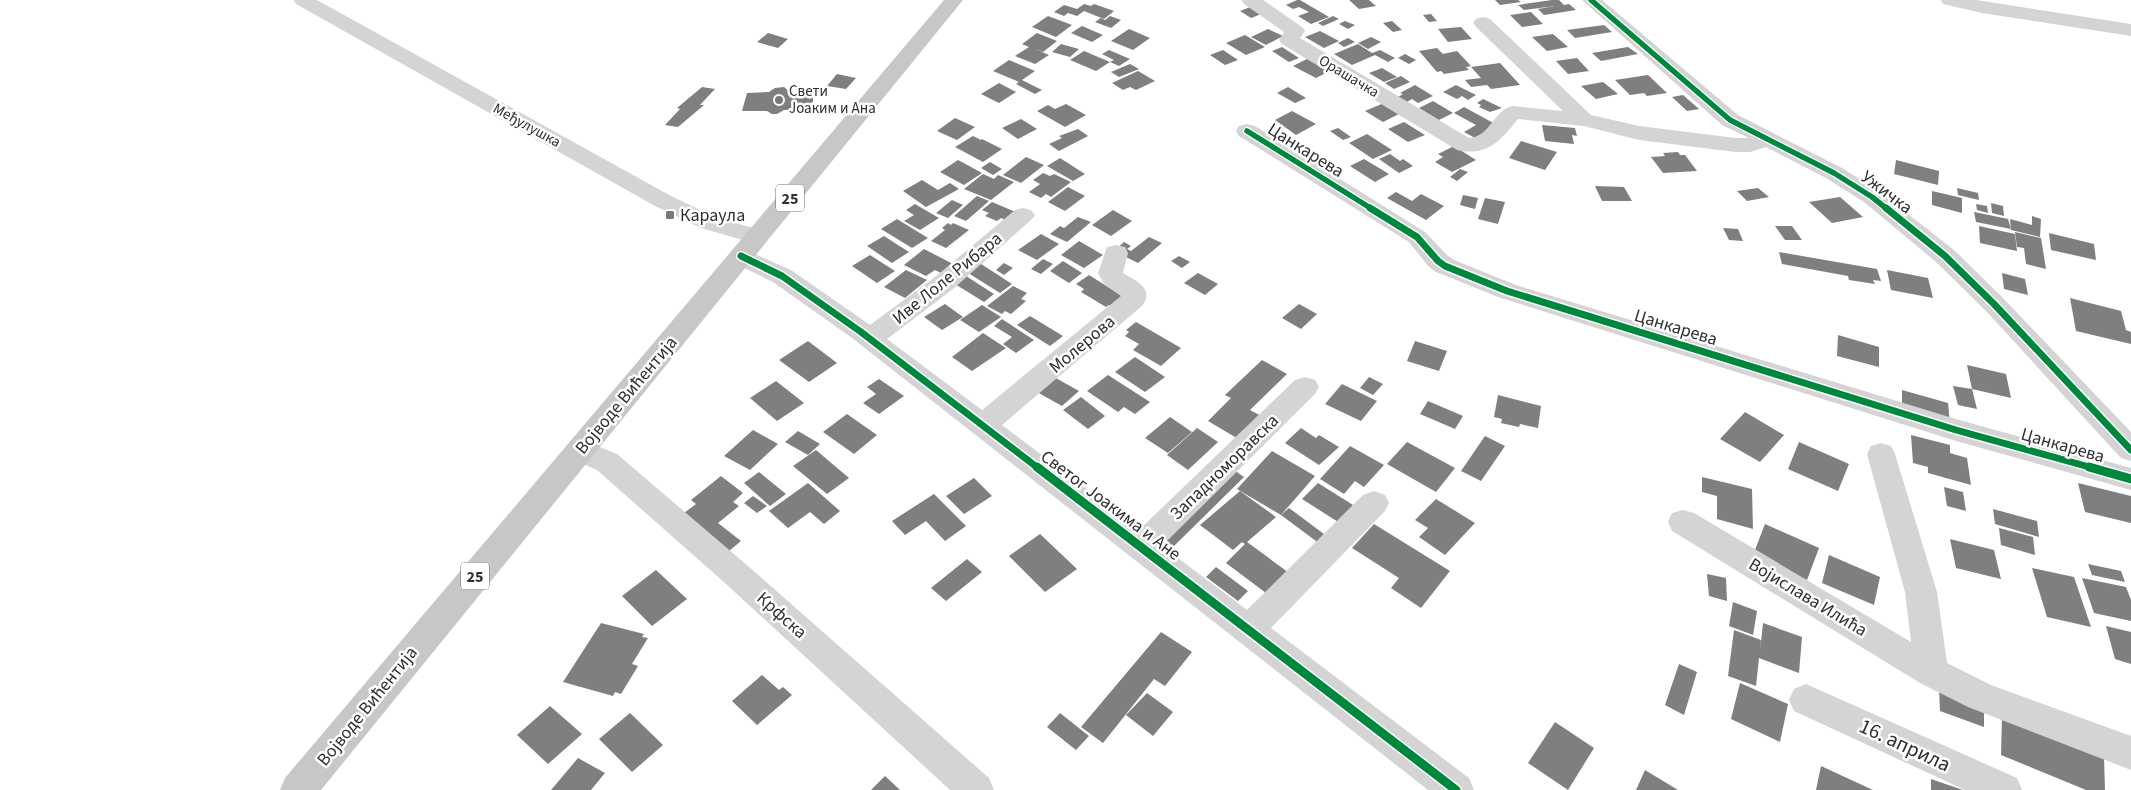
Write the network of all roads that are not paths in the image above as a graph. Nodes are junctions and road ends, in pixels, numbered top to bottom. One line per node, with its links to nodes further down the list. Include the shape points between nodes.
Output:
1 (303, 0): 12 (street, Међулушка)
2 (954, 0): 12 (main road, Војводе Вићентија / 25)
3 (1251, 0): 8 (street, Орашачка, via 1295,31 1289,40 1465,145 1479,146 1486,142 1512,112)
4 (1591, 0): 10 (street, Ужичка, via 1730,120)
5 (1950, 0): 7 (street)
6 (1484, 24): 8 (street)
7 (2131, 30)
8 (1584, 120): 10 (street, via 1638,133 1735,145)
9 (1247, 131): 20 (street, Цанкарева, via 1417,237 1438,261 1466,276 1956,430)
10 (1767, 140): 18 (street, Ужичка, via 1834,173 1872,197 1944,256 1994,304)
11 (1023, 214): 14 (street, Иве Лоле Рибара, via 950,278)
12 (749, 246): 14 (street, Светог Јоакима и Ане, via 782,276); 17 (main road, Војводе Вићентија / 25)
13 (1116, 253): 16 (street, Молерова, via 1110,273 1134,291 1134,299)
14 (869, 339): 16 (street, Светог Јоакима и Ане)
15 (1305, 388): 23 (street, Западноморавска)
16 (982, 426): 23 (street, Светог Јоакима и Ане)
17 (580, 450): 28 (main road, Војводе Вићентија / 25); 29 (street, Крфска, via 607,462)
18 (2131, 450)
19 (1881, 454): 25 (street, via 1921,592)
20 (2131, 479)
21 (1374, 502): 24 (street)
22 (1683, 522): 25 (street, Војислава Илића)
23 (1142, 547): 24 (street, Светог Јоакима и Ане)
24 (1248, 630): 30 (street, Светог Јоакима и Ане)
25 (1932, 672): 27 (street, Војислава Илића, via 1980,696)
26 (1806, 700): 31 (street, 16. априла)
27 (2131, 753)
28 (298, 790)
29 (976, 790)
30 (1456, 790)
31 (2004, 790)

